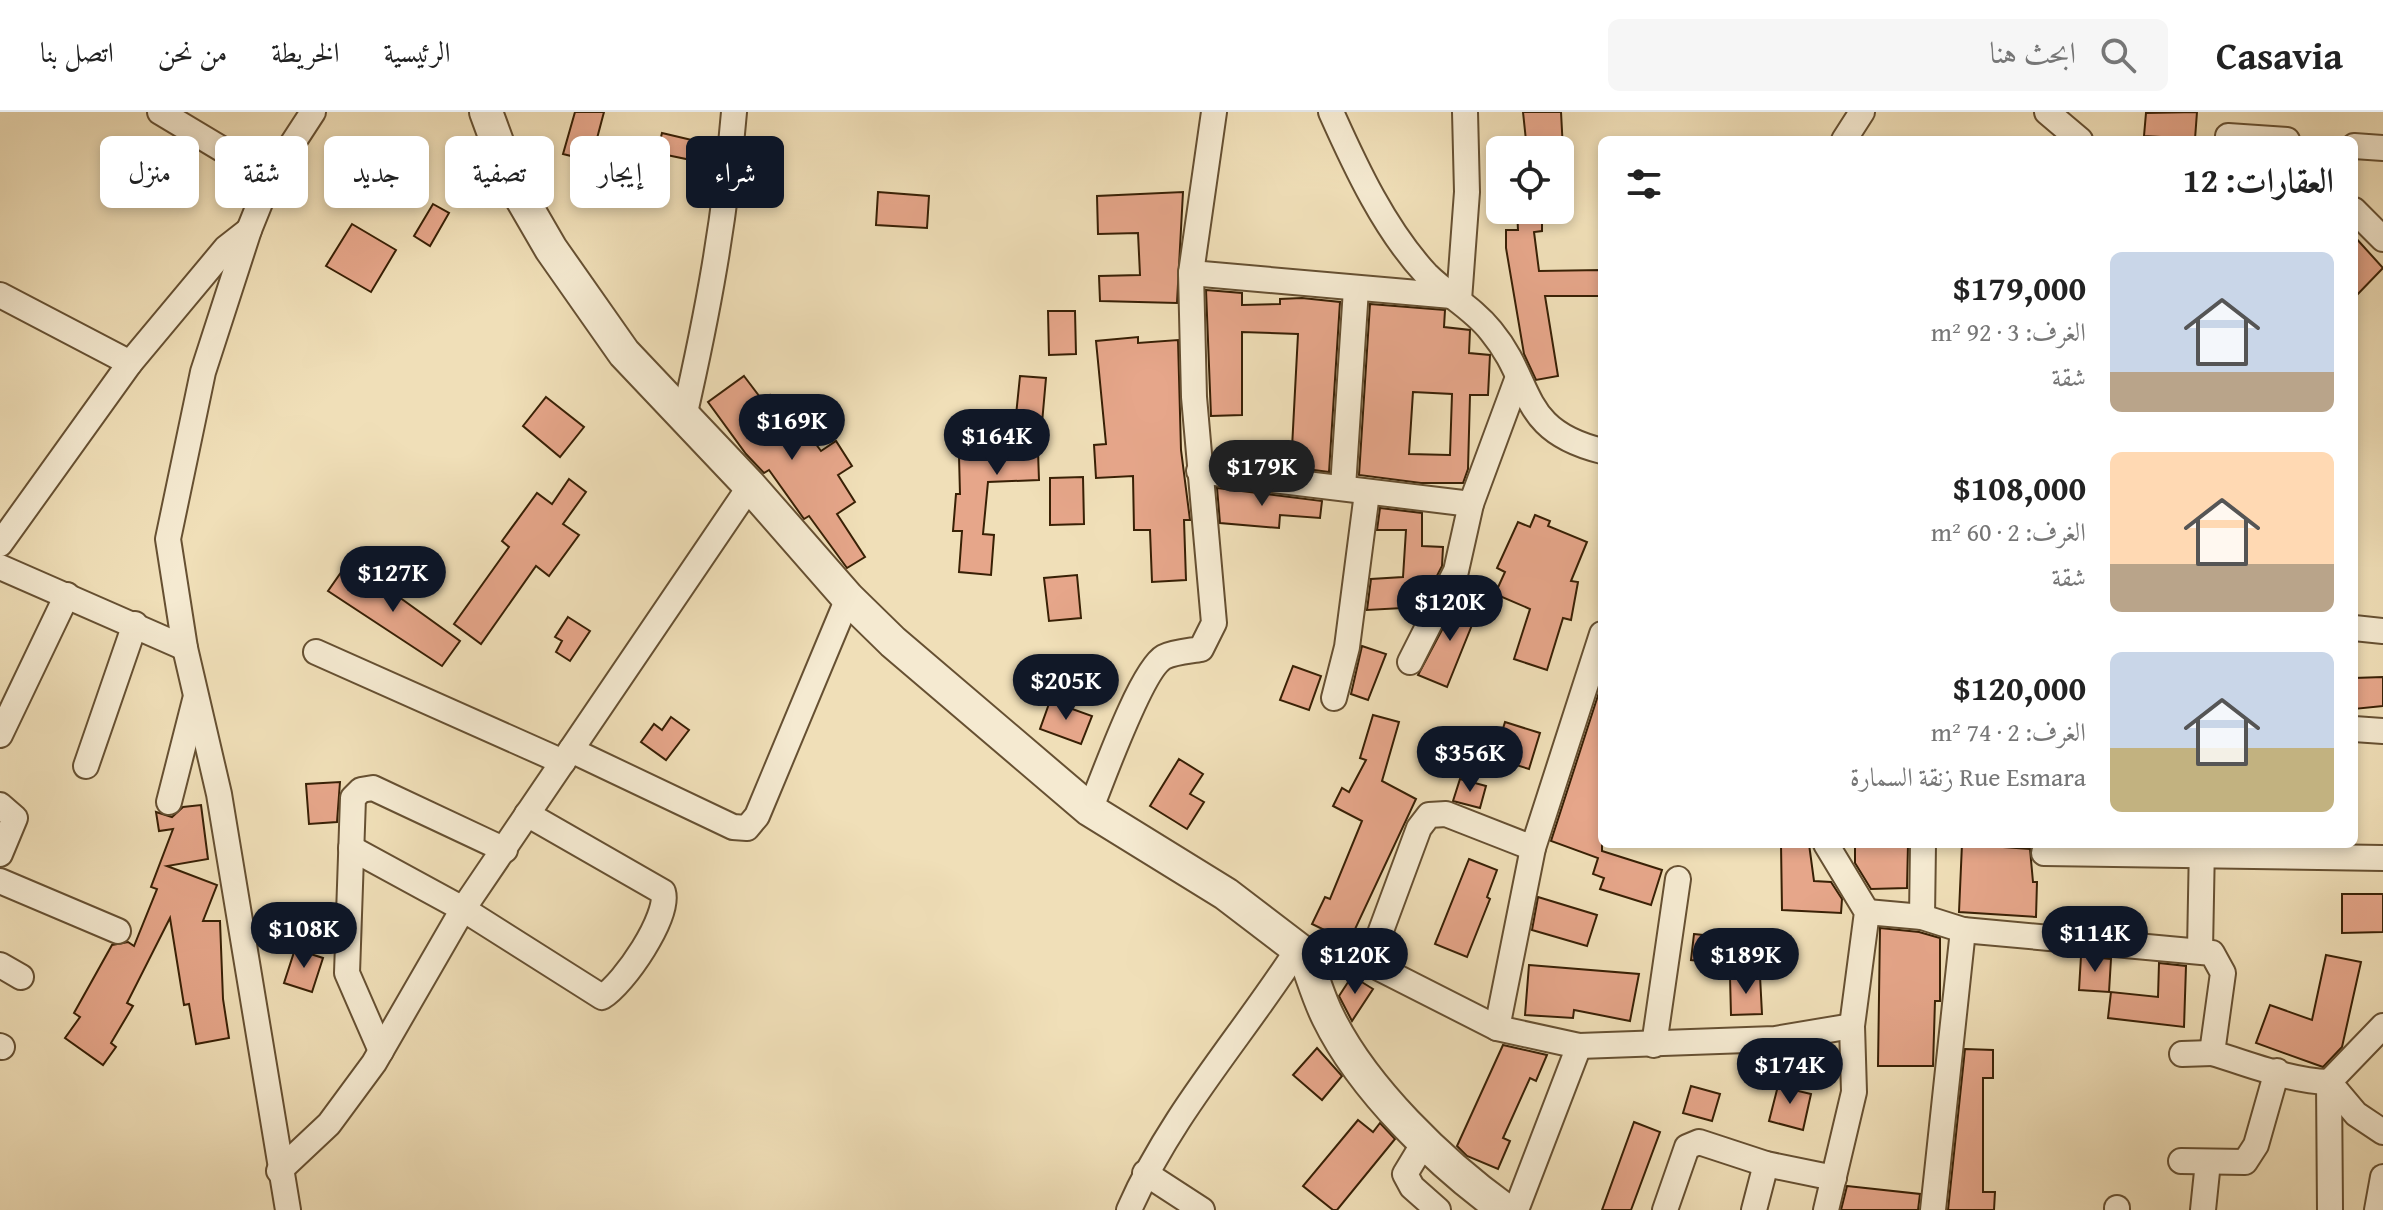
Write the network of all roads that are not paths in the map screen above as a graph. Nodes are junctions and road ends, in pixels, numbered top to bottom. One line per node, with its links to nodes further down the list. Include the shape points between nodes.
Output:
1 (160, 112): 15 (street)
2 (313, 112): 11 (street)
3 (486, 112): 28 (street, via 511,180 551,249 624,353)
4 (734, 112): 28 (street, via 723,226)
5 (1214, 112): 22 (street)
6 (1331, 112): 25 (street, via 1402,242 1429,277)
7 (1465, 112): 25 (street, via 1467,192)
8 (1862, 112): 12 (street)
9 (2047, 112): 13 (street)
10 (2228, 129): 14 (street)
11 (297, 136)
12 (1847, 136)
13 (2075, 136)
14 (2264, 136)
15 (215, 145)
16 (2358, 146): 17 (street)
17 (2383, 148)
18 (258, 208): 20 (street)
19 (2358, 214): 21 (street)
20 (249, 230): 26 (street, via 226,248); 43 (street, via 203,372 168,539)
21 (2383, 239)
22 (1191, 273): 23 (street); 30 (street)
23 (1356, 289): 25 (street); 32 (street)
24 (0, 295): 26 (street)
25 (1456, 298): 27 (street, via 1492,331)
26 (130, 363): 35 (street)
27 (1518, 377): 29 (street, via 1531,408 1544,422); 34 (street)
28 (684, 417): 31 (street)
29 (1598, 449)
30 (1199, 471): 32 (street); 55 (street, via 1214,623 1201,649 1168,655 1158,663 1137,697)
31 (750, 486): 38 (street); 51 (street)
32 (1343, 487): 33 (street)
33 (1367, 493): 34 (street); 47 (street, via 1347,647)
34 (1471, 504): 45 (street, via 1456,571)
35 (0, 544)
36 (0, 567): 37 (street)
37 (67, 595): 39 (street); 50 (street)
38 (848, 598): 51 (street, via 757,816 747,828 733,827); 55 (street)
39 (135, 624): 43 (street); 52 (street)
40 (2358, 628): 41 (street)
41 (2383, 631)
42 (1598, 646): 58 (street)
43 (185, 648): 46 (street)
44 (316, 652): 51 (street)
45 (1410, 662)
46 (197, 690): 53 (street); 91 (street, via 219,794)
47 (1334, 698)
48 (2358, 729): 49 (street)
49 (2383, 731)
50 (0, 735)
51 (567, 756): 56 (street)
52 (86, 766)
53 (169, 802)
54 (0, 805): 64 (street, via 15,818)
55 (1090, 810): 74 (street, via 1226,894)
56 (527, 814): 61 (street); 68 (street, via 663,892 664,911 622,982 602,997 590,993)
57 (351, 848): 61 (street, via 353,798 373,788); 68 (street); 81 (street, via 347,973)
58 (1533, 848): 75 (street, via 1446,814 1429,815 1419,828); 78 (street)
59 (1828, 848): 69 (street)
60 (1923, 848): 70 (street)
61 (505, 850): 68 (street)
62 (2202, 851): 63 (street); 65 (street); 73 (street)
63 (2044, 853)
64 (0, 854)
65 (2383, 858)
66 (1678, 879): 79 (street)
67 (0, 881): 72 (street)
68 (463, 909): 81 (street)
69 (1867, 912): 70 (street); 76 (street)
70 (1922, 917): 71 (street)
71 (1963, 930): 73 (street); 104 (street)
72 (118, 931)
73 (2200, 950): 82 (street, via 2212,953 2223,973)
74 (1301, 951): 75 (street); 87 (street, via 1348,1051); 92 (street)
75 (1369, 963): 78 (street)
76 (1852, 1026): 79 (street, via 1775,1039); 94 (street, via 1854,1092)
77 (2383, 1026): 85 (street)
78 (1497, 1028): 80 (street)
79 (1654, 1045): 80 (street)
80 (1579, 1046): 100 (street)
81 (381, 1051): 91 (street, via 329,1124)
82 (2212, 1053): 83 (street); 84 (street)
83 (2182, 1054)
84 (2277, 1071): 85 (street, via 2300,1081); 89 (street, via 2251,1155 2245,1162)
85 (2329, 1082): 86 (street, via 2356,1114); 106 (street)
86 (2383, 1132)
87 (1425, 1141): 98 (street, via 1405,1174); 99 (street)
88 (2181, 1161): 89 (street)
89 (2208, 1162): 105 (street)
90 (1766, 1164): 94 (street); 101 (street, via 1694,1143 1687,1147); 102 (street)
91 (279, 1171): 95 (street)
92 (1145, 1173): 96 (street); 97 (street)
93 (2383, 1177): 107 (street)
94 (1834, 1178): 103 (street)
95 (288, 1210)
96 (1129, 1210)
97 (1202, 1210)
98 (1438, 1210)
99 (1505, 1210)
100 (1516, 1210)
101 (1665, 1210)
102 (1754, 1210)
103 (1826, 1210)
104 (1933, 1210)
105 (2203, 1210)
106 (2330, 1210)
107 (2377, 1210)

